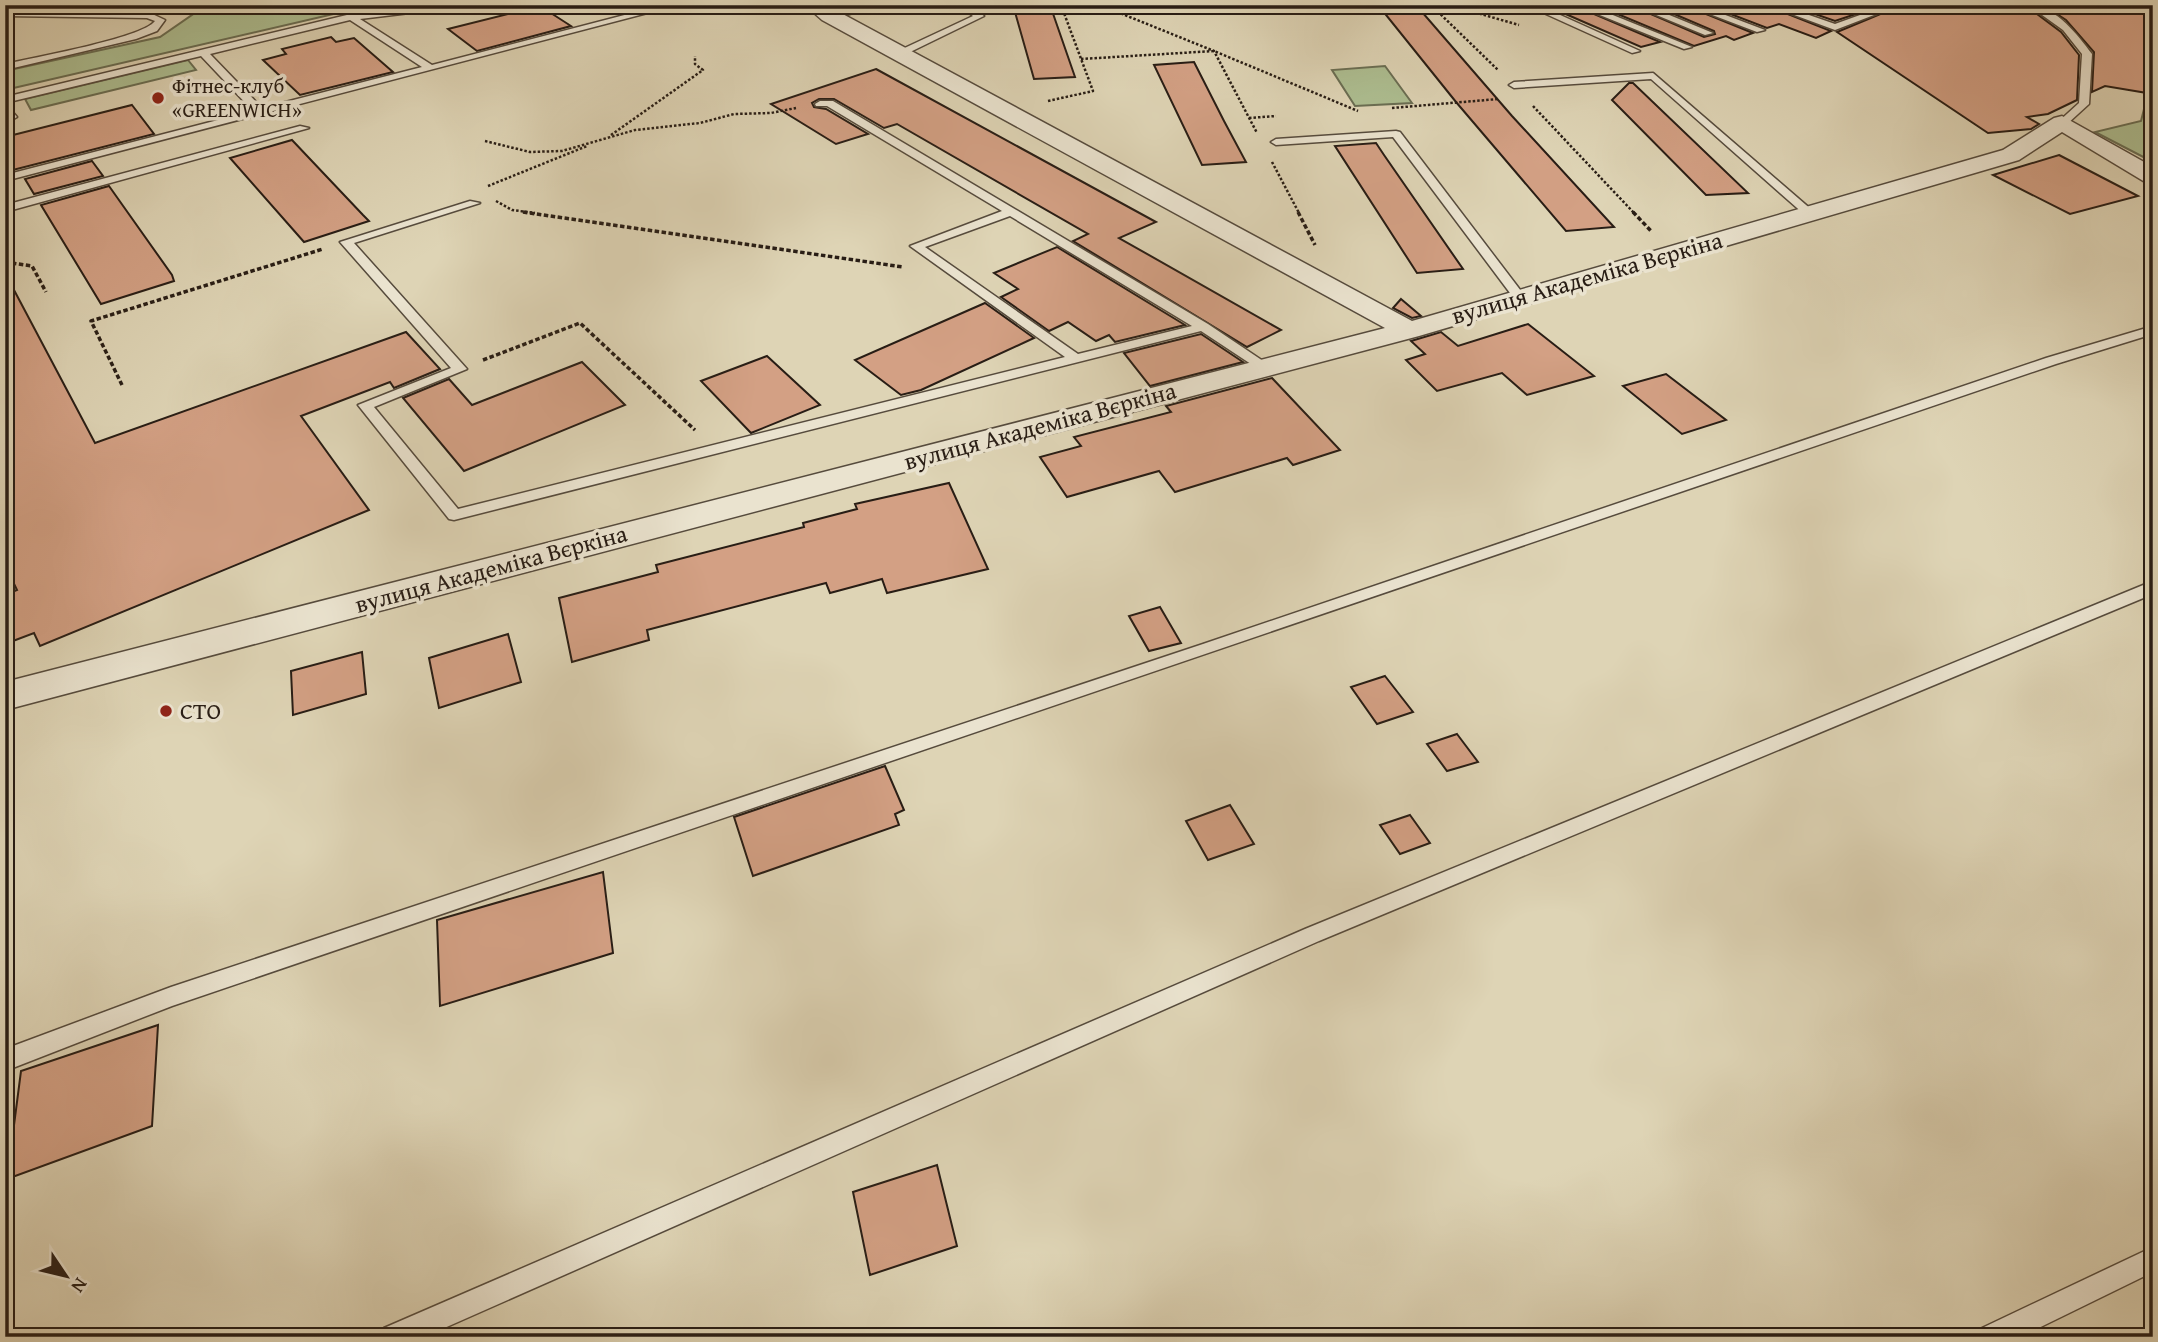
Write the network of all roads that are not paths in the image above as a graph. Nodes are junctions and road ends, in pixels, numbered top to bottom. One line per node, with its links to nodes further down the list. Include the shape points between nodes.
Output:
1 (472, 5): 17 (lane)
2 (674, 5): 13 (lane)
3 (882, 5): 14 (lane)
4 (1530, 5): 21 (lane)
5 (1579, 5): 20 (lane)
6 (1636, 5): 19 (lane)
7 (1690, 5): 18 (lane)
8 (1772, 5): 16 (lane, via 1835,27)
9 (1839, 5): 16 (lane)
10 (1896, 5): 16 (lane)
11 (2032, 5): 35 (lane, via 2066,27 2087,54 2084,104)
12 (966, 6): 23 (lane, via 980,16)
13 (652, 7): 25 (lane)
14 (822, 11): 23 (street)
15 (5, 13): 24 (lane, via 148,15 160,20 154,29 133,37)
16 (1868, 15)
17 (351, 16): 22 (lane); 25 (lane)
18 (1760, 30)
19 (1708, 33)
20 (1687, 47)
21 (1635, 51)
22 (202, 52): 29 (lane); 32 (lane)
23 (899, 54): 47 (street)
24 (5, 67)
25 (423, 70): 32 (lane)
26 (1524, 71): 27 (lane)
27 (1539, 84): 28 (lane); 44 (lane, via 1653,76)
28 (1514, 85)
29 (5, 100)
30 (820, 104): 43 (lane, via 829,103)
31 (5, 106): 33 (lane, via 12,117)
32 (259, 111): 40 (lane)
33 (5, 121)
34 (1386, 121): 37 (lane)
35 (2062, 123): 39 (street); 44 (street, вулиця Академіка Вєркіна, via 2011,155)
36 (304, 128): 42 (lane)
37 (1396, 134): 38 (lane); 45 (lane)
38 (1276, 142)
39 (2153, 177)
40 (5, 178)
41 (474, 203): 49 (lane, via 346,242 460,369 365,405 454,515)
42 (5, 209)
43 (1011, 212): 46 (lane); 49 (lane, via 916,246)
44 (1809, 213): 45 (street, вулиця Академіка Вєркіна)
45 (1520, 298): 47 (street, вулиця Академіка Вєркіна)
46 (1203, 327): 49 (lane); 50 (lane)
47 (1409, 330): 50 (street, вулиця Академіка Вєркіна)
48 (2153, 330): 53 (lane, via 171,997)
49 (1076, 359)
50 (1265, 368): 52 (street, вулиця Академіка Вєркіна)
51 (2153, 587): 55 (lane, via 1312,935)
52 (5, 696)
53 (5, 1060)
54 (2153, 1259): 56 (lane)
55 (393, 1337)
56 (1991, 1337)

